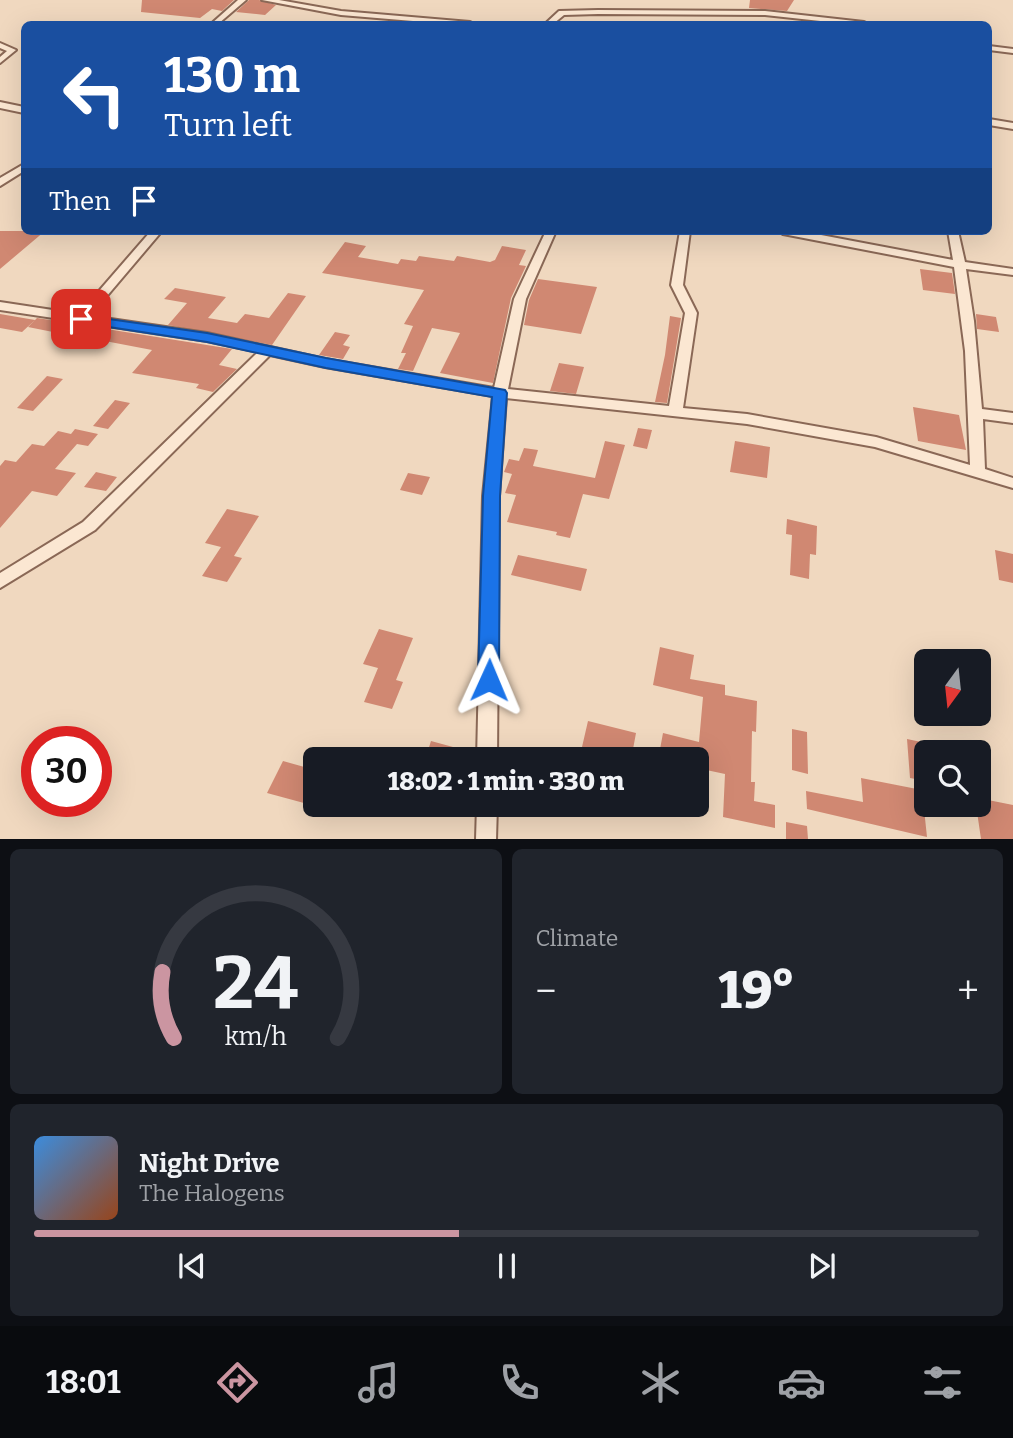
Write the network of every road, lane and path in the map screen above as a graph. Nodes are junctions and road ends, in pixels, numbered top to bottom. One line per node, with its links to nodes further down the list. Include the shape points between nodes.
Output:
1 (242, 0): 4 (street)
2 (266, 0): 5 (street, via 341,13)
3 (641, 12): 6 (street, via 569,12); 7 (street); 8 (street, via 765,13)
4 (218, 21)
5 (435, 21)
6 (553, 21)
7 (638, 21)
8 (837, 21)
9 (0, 45): 12 (street, via 12,50)
10 (992, 48): 11 (street)
11 (1013, 51)
12 (0, 61)
13 (0, 105): 14 (street)
14 (21, 109)
15 (992, 122): 16 (street)
16 (1013, 126)
17 (21, 169): 18 (street)
18 (0, 183)
19 (154, 235): 27 (street)
20 (549, 235): 29 (street, via 520,299)
21 (684, 235): 30 (street, via 677,285 691,313)
22 (804, 235): 24 (street)
23 (954, 235): 24 (street)
24 (960, 265): 25 (street); 31 (street)
25 (1013, 272)
26 (0, 306): 27 (street)
27 (81, 319): 28 (street)
28 (268, 350): 29 (street); 35 (street, via 89,526)
29 (500, 393): 30 (street); 36 (street, via 491,496)
30 (675, 412): 33 (street, via 747,419 876,442)
31 (976, 413): 32 (street); 33 (street)
32 (1013, 418)
33 (978, 473): 34 (street)
34 (1013, 483)
35 (0, 581)
36 (488, 747)
37 (487, 817): 38 (street)
38 (486, 839)

